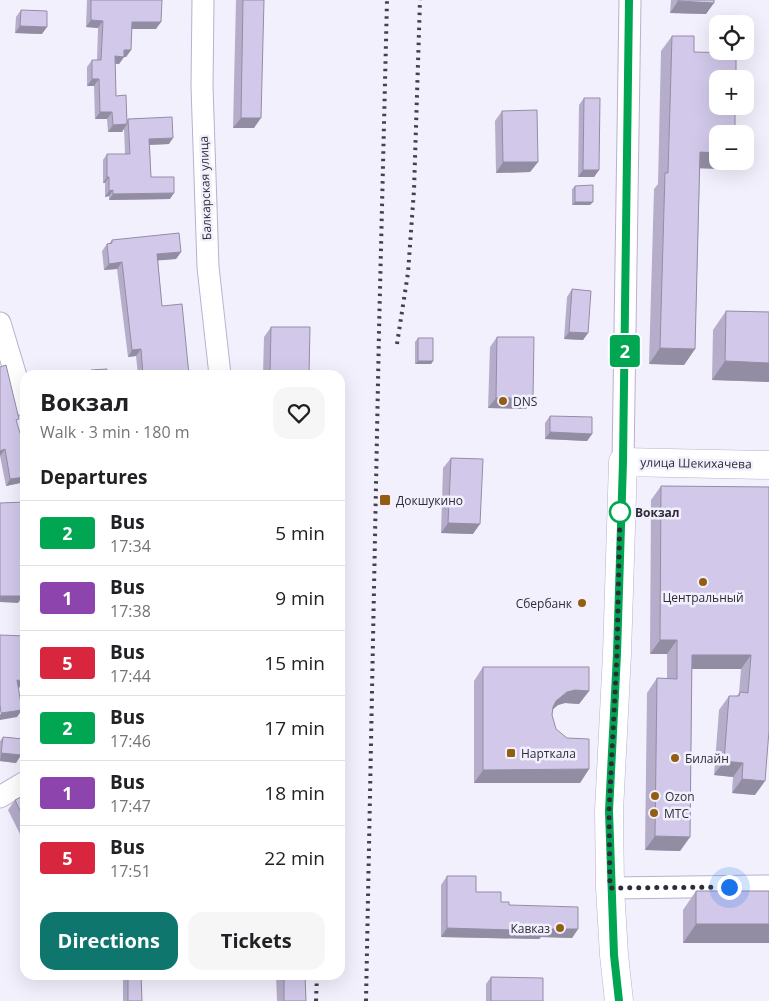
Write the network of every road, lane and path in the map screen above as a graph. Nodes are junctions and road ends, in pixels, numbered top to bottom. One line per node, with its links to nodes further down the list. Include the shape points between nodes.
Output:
1 (203, 0): 4 (street, Балкарская улица, via 202,86 208,267)
2 (630, 0): 6 (street)
3 (0, 324): 5 (street)
4 (219, 370)
5 (20, 390)
6 (623, 462): 7 (street, улица Шекихачева); 11 (street, via 609,811)
7 (769, 465)
8 (20, 785): 9 (street)
9 (0, 797)
10 (769, 886): 11 (street)
11 (610, 888): 12 (street)
12 (619, 1001)

